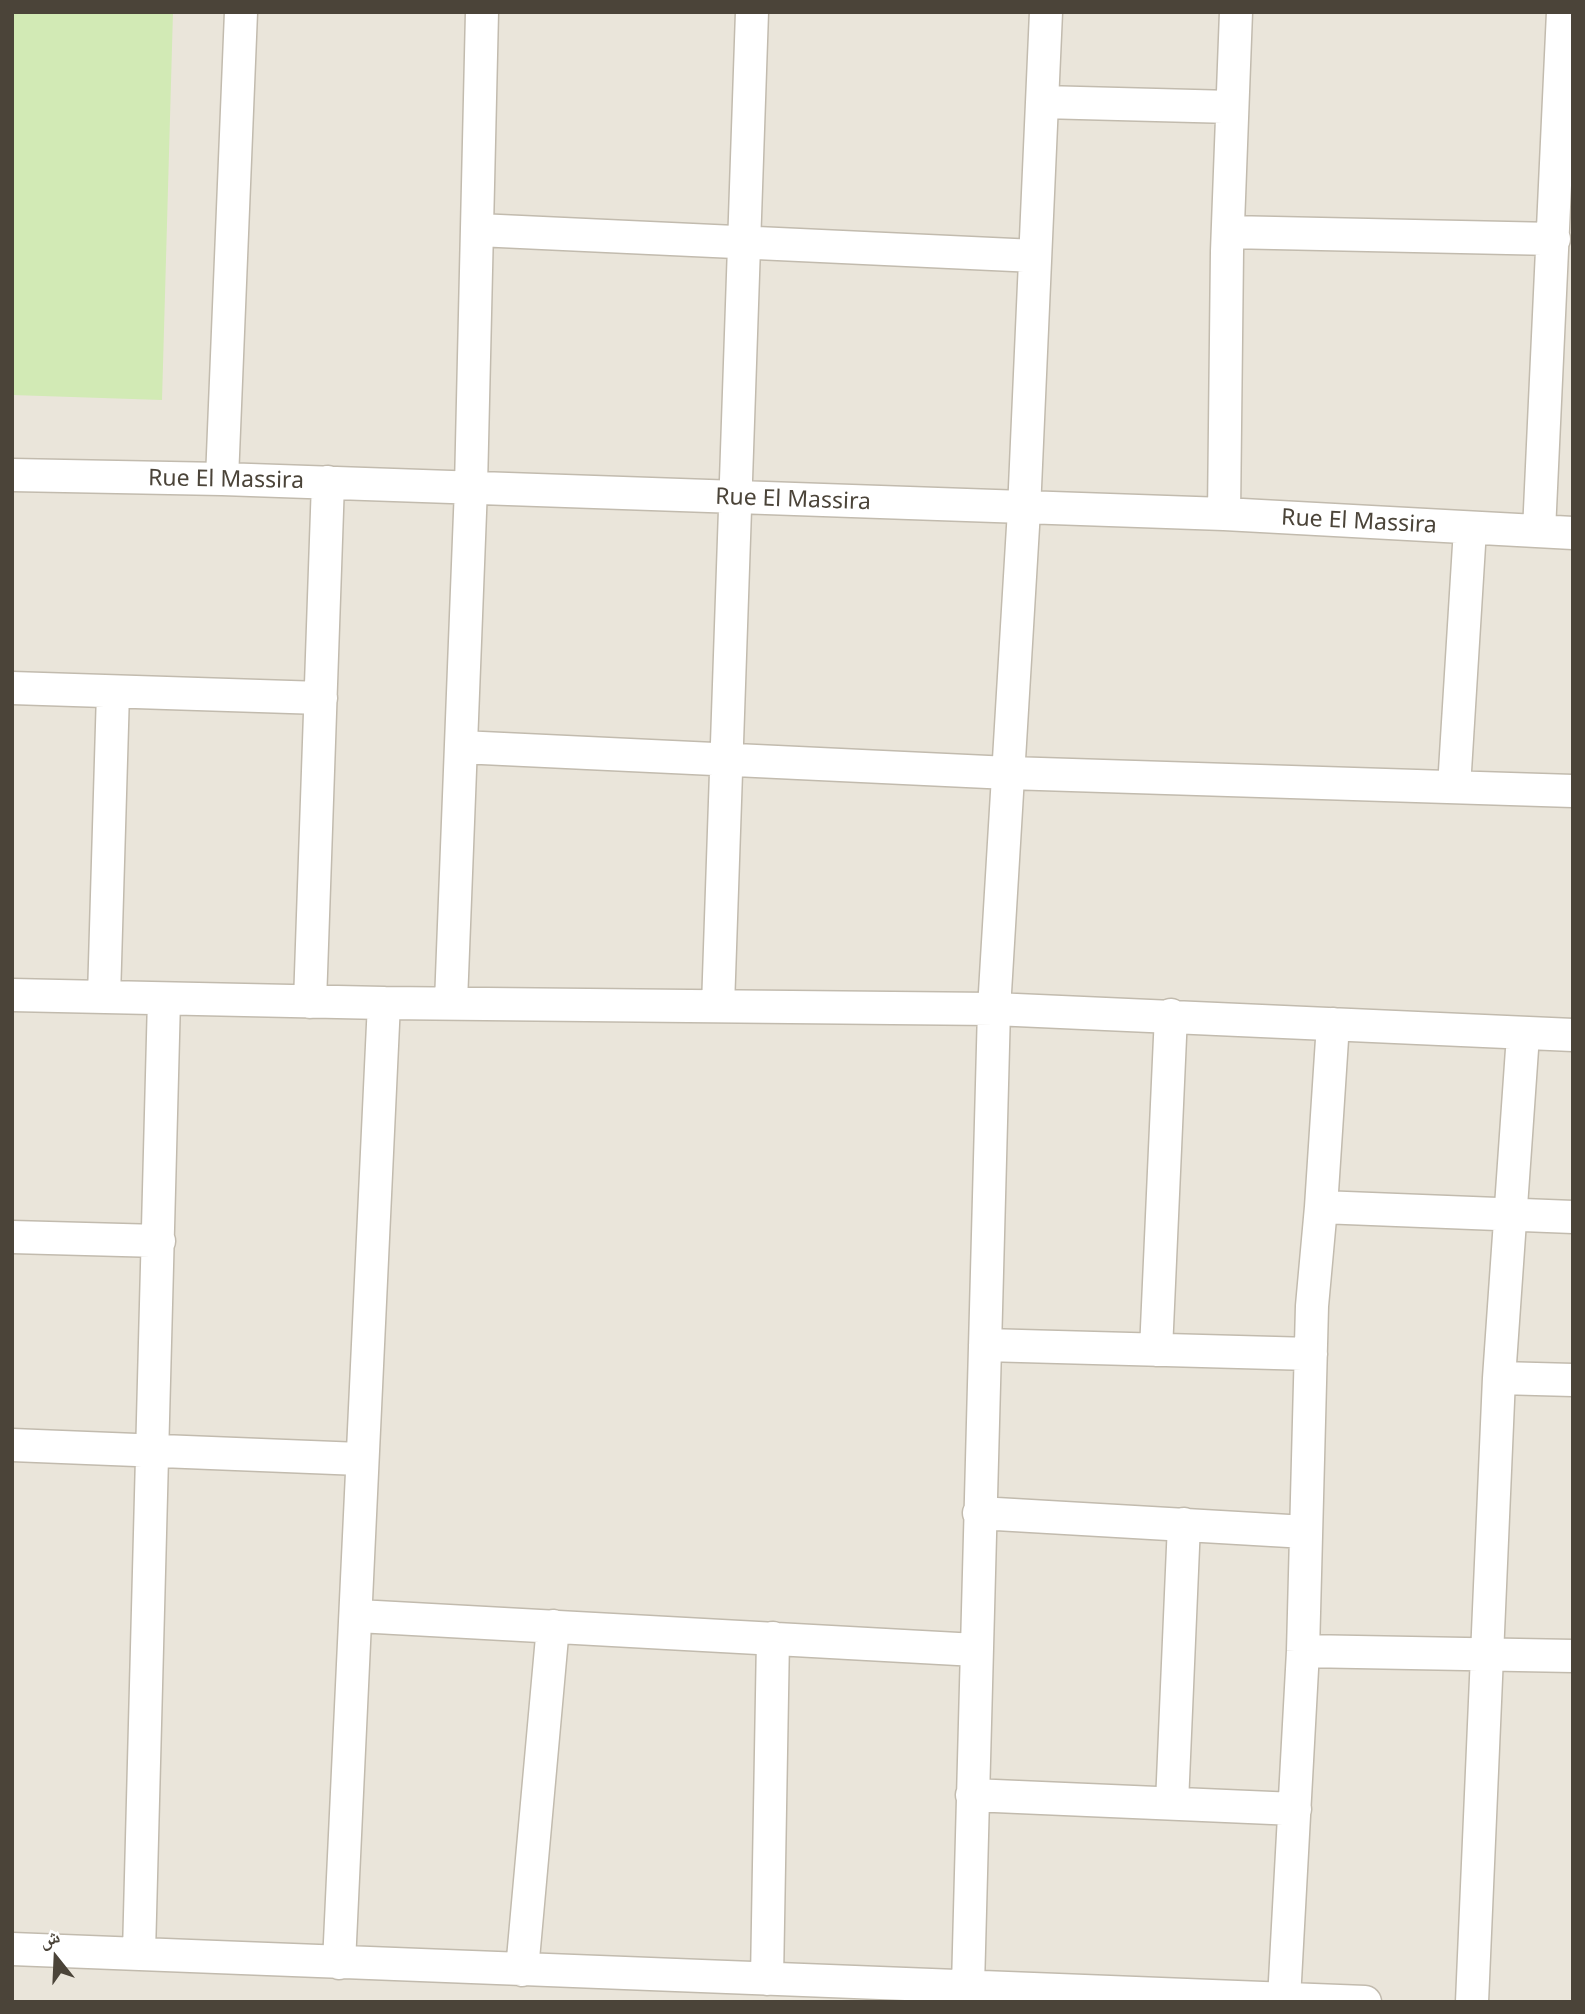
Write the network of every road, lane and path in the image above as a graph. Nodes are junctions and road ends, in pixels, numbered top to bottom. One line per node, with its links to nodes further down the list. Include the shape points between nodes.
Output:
1 (242, 12): 16 (street)
2 (482, 12): 10 (street)
3 (752, 12): 13 (street)
4 (1046, 12): 7 (street)
5 (1236, 12): 8 (street)
6 (1563, 12): 9 (street)
7 (1042, 102): 8 (street); 14 (street)
8 (1232, 107): 11 (street)
9 (1566, 124): 12 (street)
10 (478, 230): 13 (street); 18 (street)
11 (1228, 233): 12 (street); 21 (street)
12 (1554, 239): 23 (street)
13 (744, 242): 14 (street); 19 (street)
14 (1035, 256): 20 (street)
15 (12, 475): 16 (street, Rue El Massira)
16 (222, 479): 17 (street, Rue El Massira)
17 (328, 482): 18 (street, Rue El Massira); 27 (street)
18 (471, 487): 19 (street, Rue El Massira); 28 (street)
19 (735, 498): 20 (street, Rue El Massira); 29 (street)
20 (1024, 510): 21 (street, Rue El Massira); 30 (street)
21 (1224, 514): 22 (street, Rue El Massira)
22 (1470, 528): 23 (street, Rue El Massira); 31 (street)
23 (1539, 531): 24 (street, Rue El Massira)
24 (1573, 533)
25 (12, 688): 26 (street)
26 (113, 692): 27 (street); 34 (street)
27 (321, 698): 36 (street)
28 (461, 747): 29 (street); 37 (street)
29 (728, 760): 30 (street); 39 (street)
30 (1009, 773): 31 (street); 40 (street)
31 (1454, 787): 32 (street)
32 (1573, 791)
33 (12, 995): 34 (street)
34 (104, 997): 35 (street)
35 (164, 999): 36 (street); 49 (street)
36 (310, 1002): 38 (street)
37 (451, 1002): 38 (street); 39 (street)
38 (384, 1003): 57 (street)
39 (718, 1006): 40 (street)
40 (994, 1009): 41 (street); 50 (street)
41 (1171, 1015): 42 (street); 51 (street)
42 (1334, 1024): 43 (street); 45 (street)
43 (1522, 1035): 44 (street); 46 (street)
44 (1573, 1035)
45 (1321, 1207): 46 (street); 52 (street)
46 (1508, 1214): 47 (street); 53 (street)
47 (1573, 1217)
48 (12, 1237): 49 (street)
49 (159, 1241): 56 (street)
50 (985, 1345): 51 (street); 58 (street)
51 (1156, 1350): 52 (street)
52 (1311, 1354): 60 (street)
53 (1499, 1378): 54 (street); 66 (street)
54 (1573, 1380)
55 (12, 1445): 56 (street)
56 (154, 1451): 57 (street); 72 (street)
57 (360, 1459): 61 (street)
58 (979, 1513): 59 (street); 64 (street)
59 (1184, 1524): 60 (street); 69 (street)
60 (1306, 1532): 65 (street)
61 (358, 1616): 62 (street); 73 (street)
62 (553, 1626): 63 (street); 74 (street)
63 (773, 1638): 64 (street); 75 (street)
64 (976, 1650): 68 (street)
65 (1303, 1651): 66 (street); 70 (street)
66 (1487, 1652): 67 (street); 79 (street)
67 (1573, 1656)
68 (972, 1795): 69 (street); 76 (street)
69 (1172, 1803): 70 (street)
70 (1295, 1809): 77 (street)
71 (12, 1949): 72 (street)
72 (138, 1953): 73 (street)
73 (339, 1963): 74 (street)
74 (522, 1970): 75 (street)
75 (767, 1979): 76 (street)
76 (968, 1986): 77 (street)
77 (1284, 1999): 78 (street)
78 (1365, 2002)
79 (1472, 2002)

